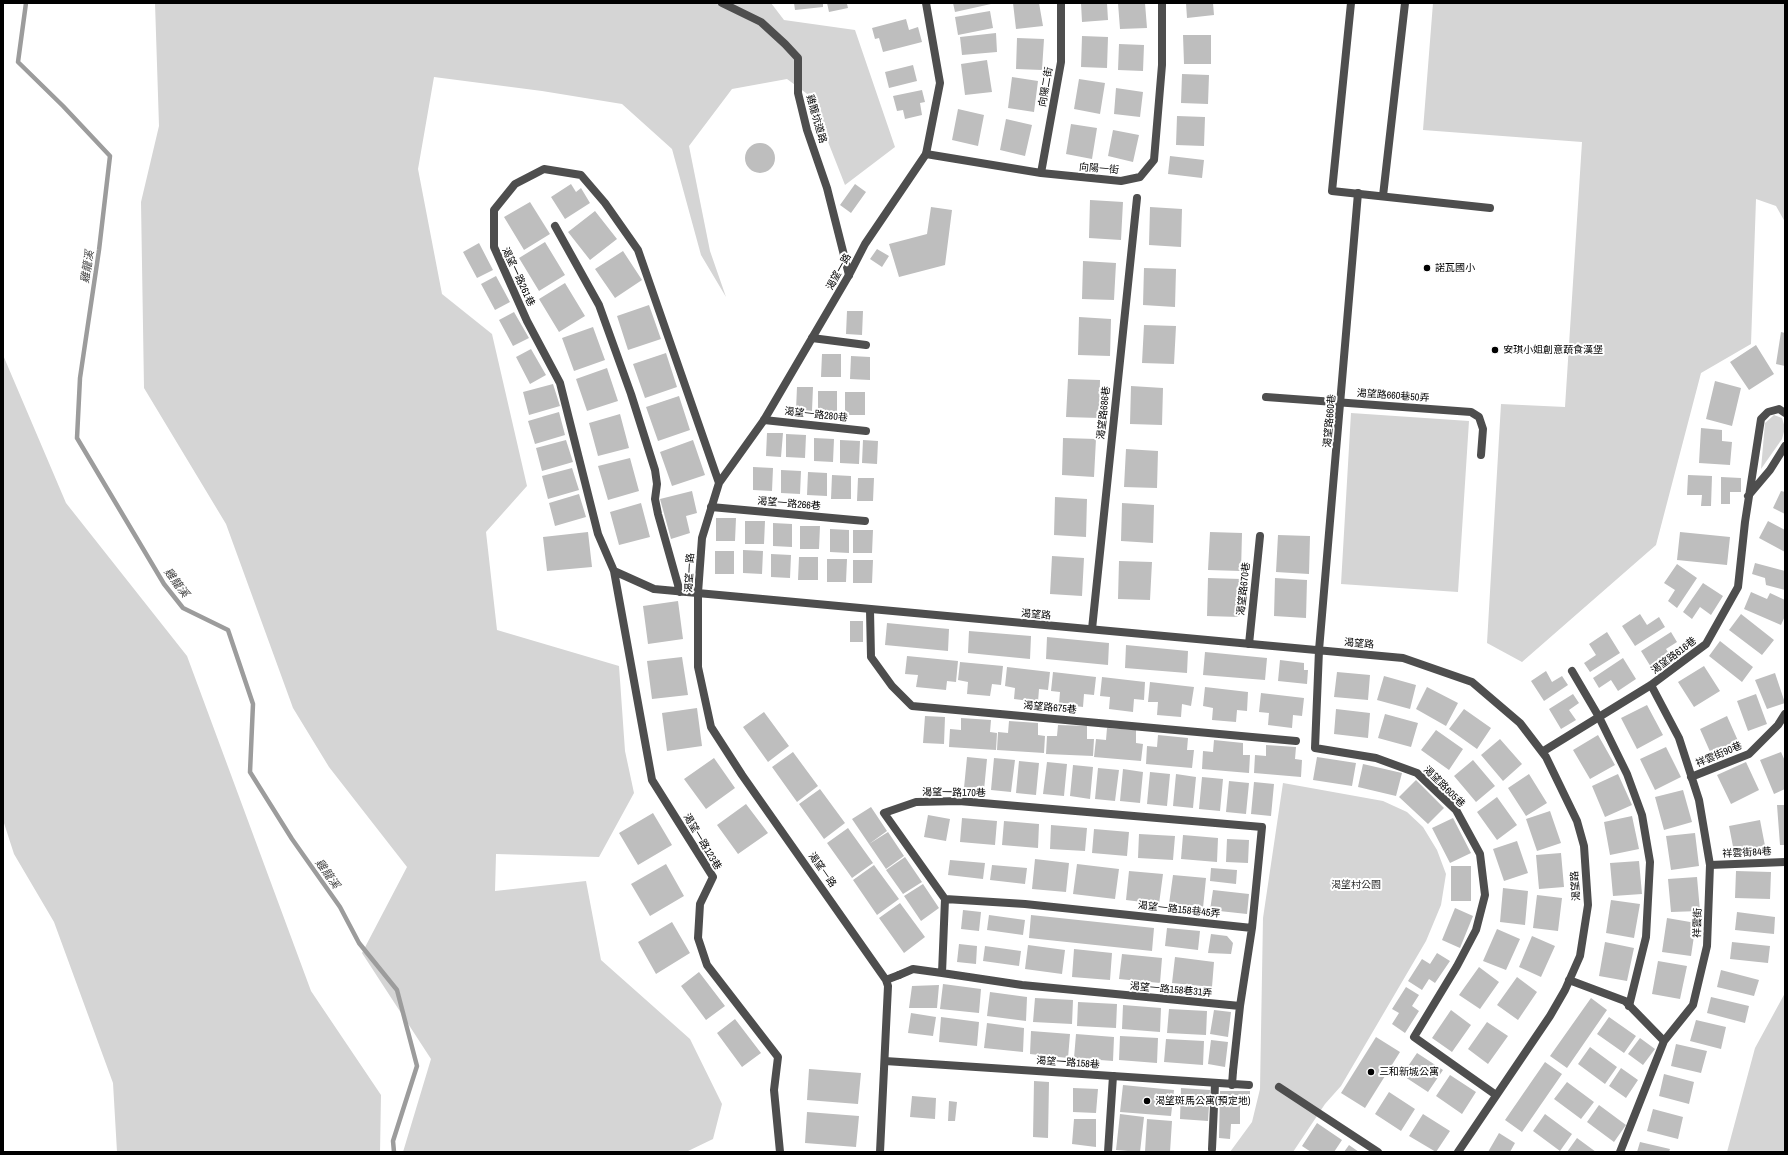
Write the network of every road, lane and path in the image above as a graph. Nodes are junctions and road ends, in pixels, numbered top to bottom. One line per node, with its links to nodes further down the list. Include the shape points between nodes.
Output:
1 (722, 3): 14 (street, 雞籠坑道路, via 761,22 798,58 798,93)
2 (926, 3): 7 (street, 渴望一路, via 940,83)
3 (1061, 3): 8 (street, 向陽二街, via 1061,62)
4 (1162, 3): 8 (street, 向陽一街, via 1162,65 1154,160 1140,177 1121,181)
5 (1351, 3): 9 (street, via 1332,191)
6 (1405, 3): 10 (street)
7 (926, 154): 8 (street, 向陽一街); 14 (street, 渴望一路, via 865,244)
8 (1041, 173)
9 (1358, 193): 10 (street); 18 (street, 渴望路660巷)
10 (1383, 196): 12 (street)
11 (1137, 198): 33 (street, 渴望路686巷)
12 (1490, 208)
13 (554, 226): 30 (street, via 599,305 631,394 655,470 658,514)
14 (850, 275): 15 (street, 渴望一路)
15 (812, 338): 16 (street); 20 (street, 渴望一路)
16 (866, 344)
17 (1266, 396): 18 (street, 渴望路660巷50弄)
18 (1341, 402): 23 (street, 渴望路660巷50弄, via 1471,412 1479,417 1483,429); 35 (street, 渴望路660巷)
19 (1785, 413): 25 (street, 渴望路616巷, via 1779,409 1768,412 1761,420)
20 (764, 420): 21 (street, 渴望一路280巷); 24 (street, 渴望一路)
21 (866, 431)
22 (1785, 446): 25 (street)
23 (1481, 455)
24 (719, 483): 26 (street, 渴望一路); 29 (street, 渴望一路261巷, via 634,244 605,202 580,175 544,169 515,184 494,210 494,247 527,321 560,383 598,534)
25 (1748, 497): 37 (street, 渴望路616巷, via 1738,587 1706,644)
26 (711, 507): 27 (street, 渴望一路266巷); 31 (street, 渴望一路, via 702,538)
27 (865, 521)
28 (1260, 536): 34 (street, 渴望路670巷)
29 (614, 572): 30 (street, via 654,589); 61 (street, 渴望一路123巷, via 652,780 713,877 700,904 698,938 706,965 778,1057 774,1090)
30 (680, 592): 31 (street)
31 (698, 593): 32 (street, 渴望路); 48 (street, 渴望一路, via 698,667 711,727)
32 (870, 610): 33 (street, 渴望路); 40 (street, 渴望路675巷, via 871,657 892,686 912,706)
33 (1092, 629): 34 (street, 渴望路)
34 (1249, 644): 35 (street, 渴望路)
35 (1320, 650): 41 (street, 渴望路, via 1403,658 1472,682 1520,723); 59 (street, 渴望路605巷, via 1315,748 1376,758 1417,773 1456,810 1480,854 1485,895 1476,930 1414,1037)
36 (1572, 671): 39 (street)
37 (1651, 685): 39 (street, 渴望路616巷); 42 (street, 祥雲街, via 1679,738)
38 (1785, 714): 42 (street, 祥雲街90巷, via 1778,725 1749,754)
39 (1599, 717): 41 (street, 渴望路616巷); 51 (street, via 1627,774 1642,815 1650,862 1646,937)
40 (1296, 741)
41 (1542, 752): 49 (street, 渴望路, via 1577,821 1584,846 1588,905 1580,956)
42 (1691, 777): 44 (street, 祥雲街, via 1699,800)
43 (1785, 862): 44 (street, 祥雲街84巷)
44 (1710, 865): 52 (street, 祥雲街, via 1707,946 1693,1005)
45 (945, 899): 46 (street, 渴望一路158巷45弄, via 1025,904); 46 (street, 渴望一路170巷, via 884,813 916,802 959,801 1262,827); 47 (street)
46 (1252, 928): 50 (street)
47 (942, 973): 48 (street, via 913,969); 50 (street, 渴望一路158巷31弄, via 1022,986)
48 (886, 980): 53 (street, via 888,986)
49 (1569, 980): 51 (street, via 1625,1001); 59 (street, 渴望路, via 1550,1016)
50 (1240, 1006): 56 (street)
51 (1629, 1006): 52 (street)
52 (1664, 1041): 66 (street, 祥雲街)
53 (885, 1060): 54 (street, 渴望一路158巷); 62 (street)
54 (1113, 1076): 55 (street, 渴望一路158巷); 63 (street)
55 (1215, 1084): 56 (street, 渴望一路158巷); 60 (street)
56 (1232, 1085): 57 (street, 渴望一路158巷)
57 (1249, 1086)
58 (1279, 1087): 64 (street)
59 (1496, 1095): 65 (street, 渴望路)
60 (1212, 1149)
61 (780, 1152)
62 (880, 1152)
63 (1108, 1152)
64 (1378, 1152)
65 (1458, 1152)
66 (1620, 1152)

